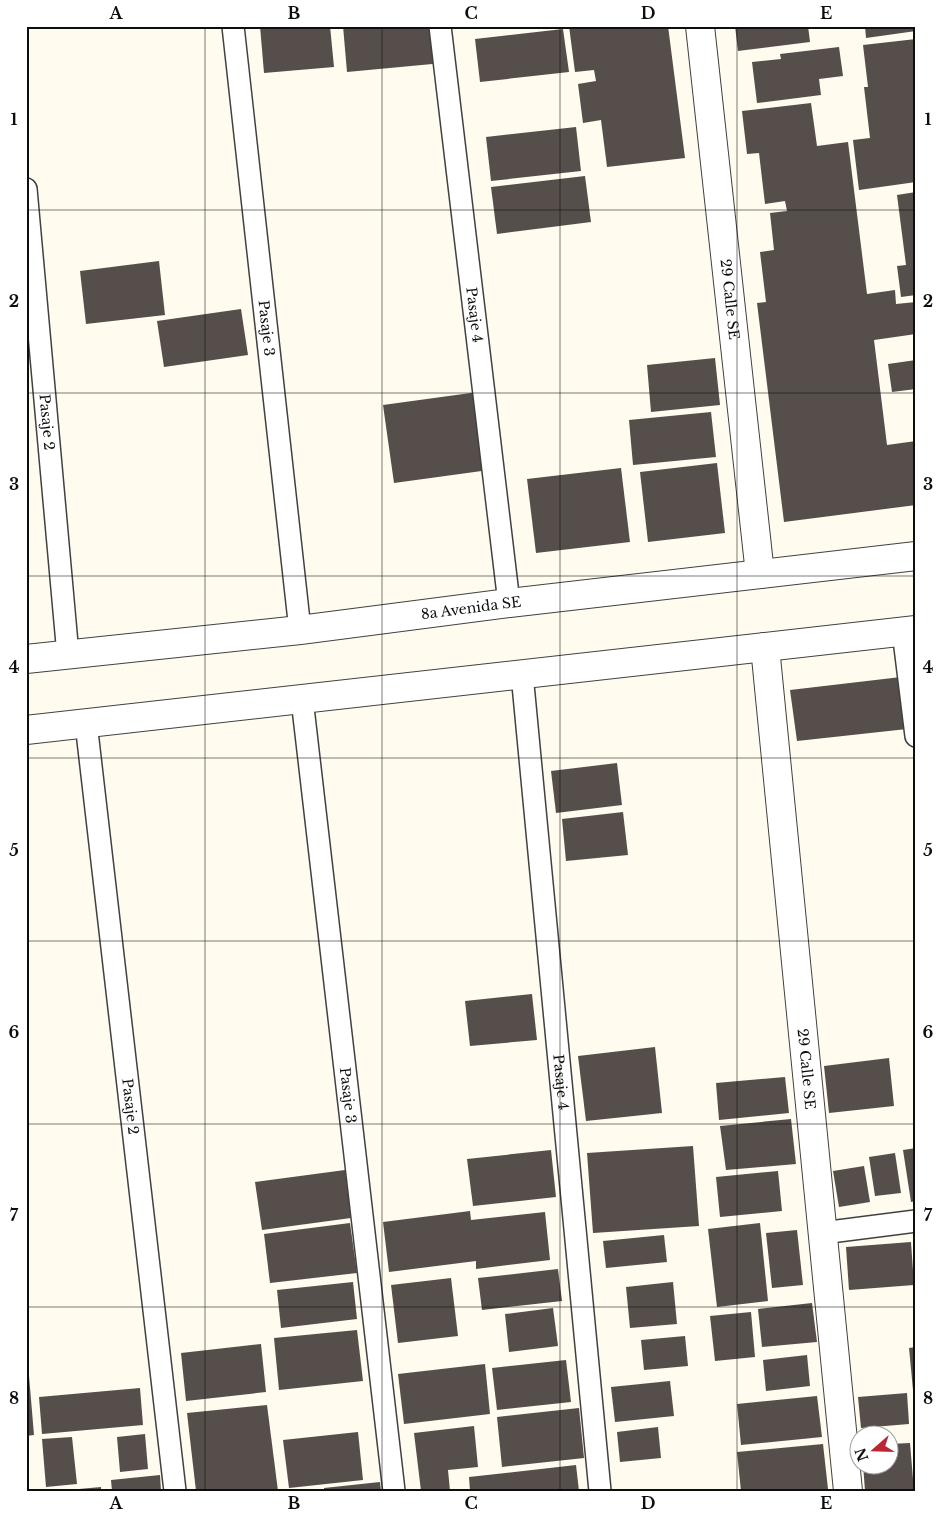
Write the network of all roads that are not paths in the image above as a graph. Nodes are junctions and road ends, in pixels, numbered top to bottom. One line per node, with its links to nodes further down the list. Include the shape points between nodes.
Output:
1 (233, 26): 8 (lane, Pasaje 3)
2 (440, 26): 7 (lane, Pasaje 4)
3 (700, 26): 6 (street, 29 Calle SE)
4 (26, 189): 11 (lane, Pasaje 2)
5 (916, 556): 6 (street, 8a Avenida SE)
6 (760, 574): 7 (street, 8a Avenida SE)
7 (509, 603): 8 (street, 8a Avenida SE)
8 (300, 630): 11 (street, 8a Avenida SE)
9 (909, 630): 10 (street); 17 (lane)
10 (765, 647): 13 (street); 19 (street, 29 Calle SE)
11 (68, 655): 12 (street, 8a Avenida SE)
12 (26, 660)
13 (522, 674): 14 (street); 22 (lane, Pasaje 4)
14 (302, 699): 15 (street); 21 (lane, Pasaje 3)
15 (86, 723): 16 (street); 20 (lane, Pasaje 2)
16 (26, 730)
17 (916, 736)
18 (916, 1221): 19 (lane)
19 (822, 1233): 23 (street, 29 Calle SE)
20 (174, 1491)
21 (394, 1491)
22 (600, 1491)
23 (848, 1491)

